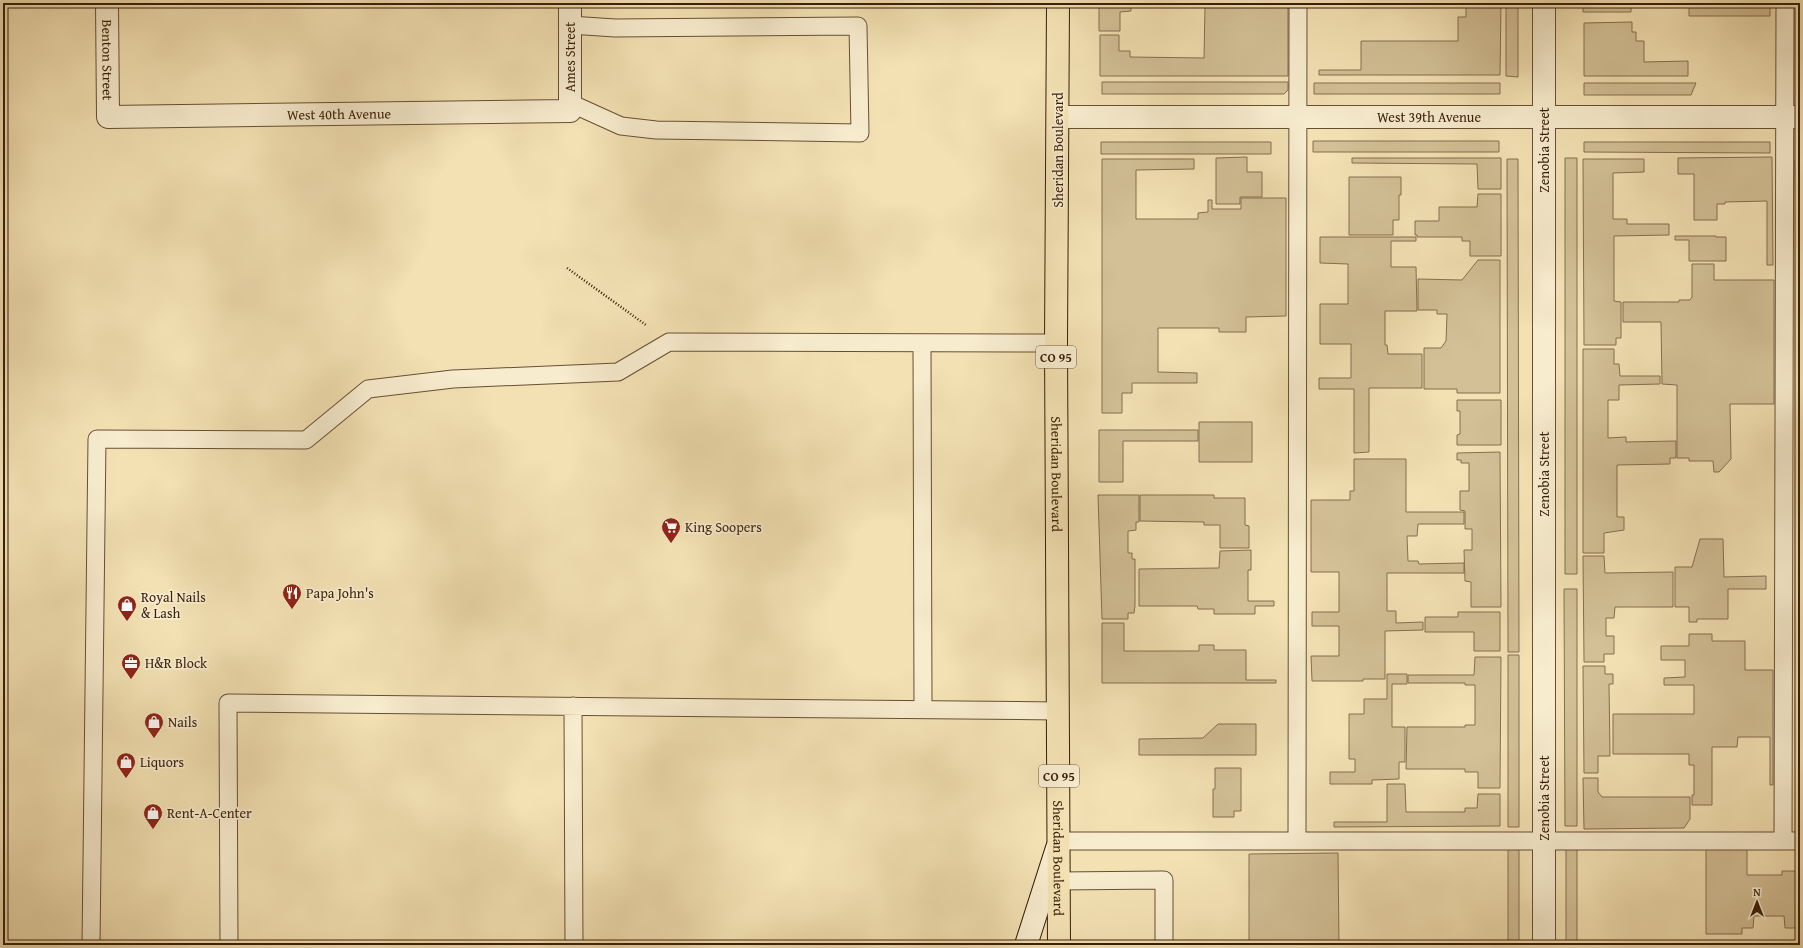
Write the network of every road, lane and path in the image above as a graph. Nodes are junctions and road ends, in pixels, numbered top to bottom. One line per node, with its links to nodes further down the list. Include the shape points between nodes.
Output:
1 (107, 3): 9 (street, Benton Street)
2 (570, 3): 7 (street, Ames Street)
3 (1058, 3): 10 (main road, Sheridan Boulevard / CO 95)
4 (1298, 3): 11 (lane)
5 (1544, 3): 12 (street, Zenobia Street)
6 (1785, 3): 13 (lane)
7 (570, 25): 8 (street, Ames Street); 8 (lane, via 615,28 858,26 860,133 656,130 621,126)
8 (570, 107): 9 (street, West 40th Avenue)
9 (108, 117)
10 (1058, 117): 11 (street, West 39th Avenue); 17 (main road, Sheridan Boulevard / CO 95)
11 (1298, 117): 12 (street, West 39th Avenue); 22 (lane)
12 (1544, 117): 13 (street, West 39th Avenue); 23 (street, Zenobia Street)
13 (1792, 117): 24 (lane)
14 (567, 268): 15 (path)
15 (669, 342): 16 (lane); 26 (lane, via 618,372 453,379 368,389 306,440 97,438)
16 (922, 343): 17 (lane); 19 (lane)
17 (1056, 343): 20 (main road, Sheridan Boulevard / CO 95)
18 (573, 706): 19 (lane); 27 (lane, via 228,703); 28 (lane)
19 (923, 709): 20 (lane)
20 (1058, 710): 21 (main road, Sheridan Boulevard / CO 95)
21 (1059, 841): 22 (lane); 25 (main road, Sheridan Boulevard / CO 95); 29 (street)
22 (1297, 841): 23 (lane)
23 (1544, 841): 24 (lane); 32 (street, Zenobia Street)
24 (1792, 841)
25 (1059, 881): 30 (main road, Sheridan Boulevard / CO 95); 31 (lane, via 1164,880)
26 (91, 945)
27 (229, 945)
28 (574, 945)
29 (1026, 945)
30 (1059, 945)
31 (1164, 945)
32 (1544, 945)

